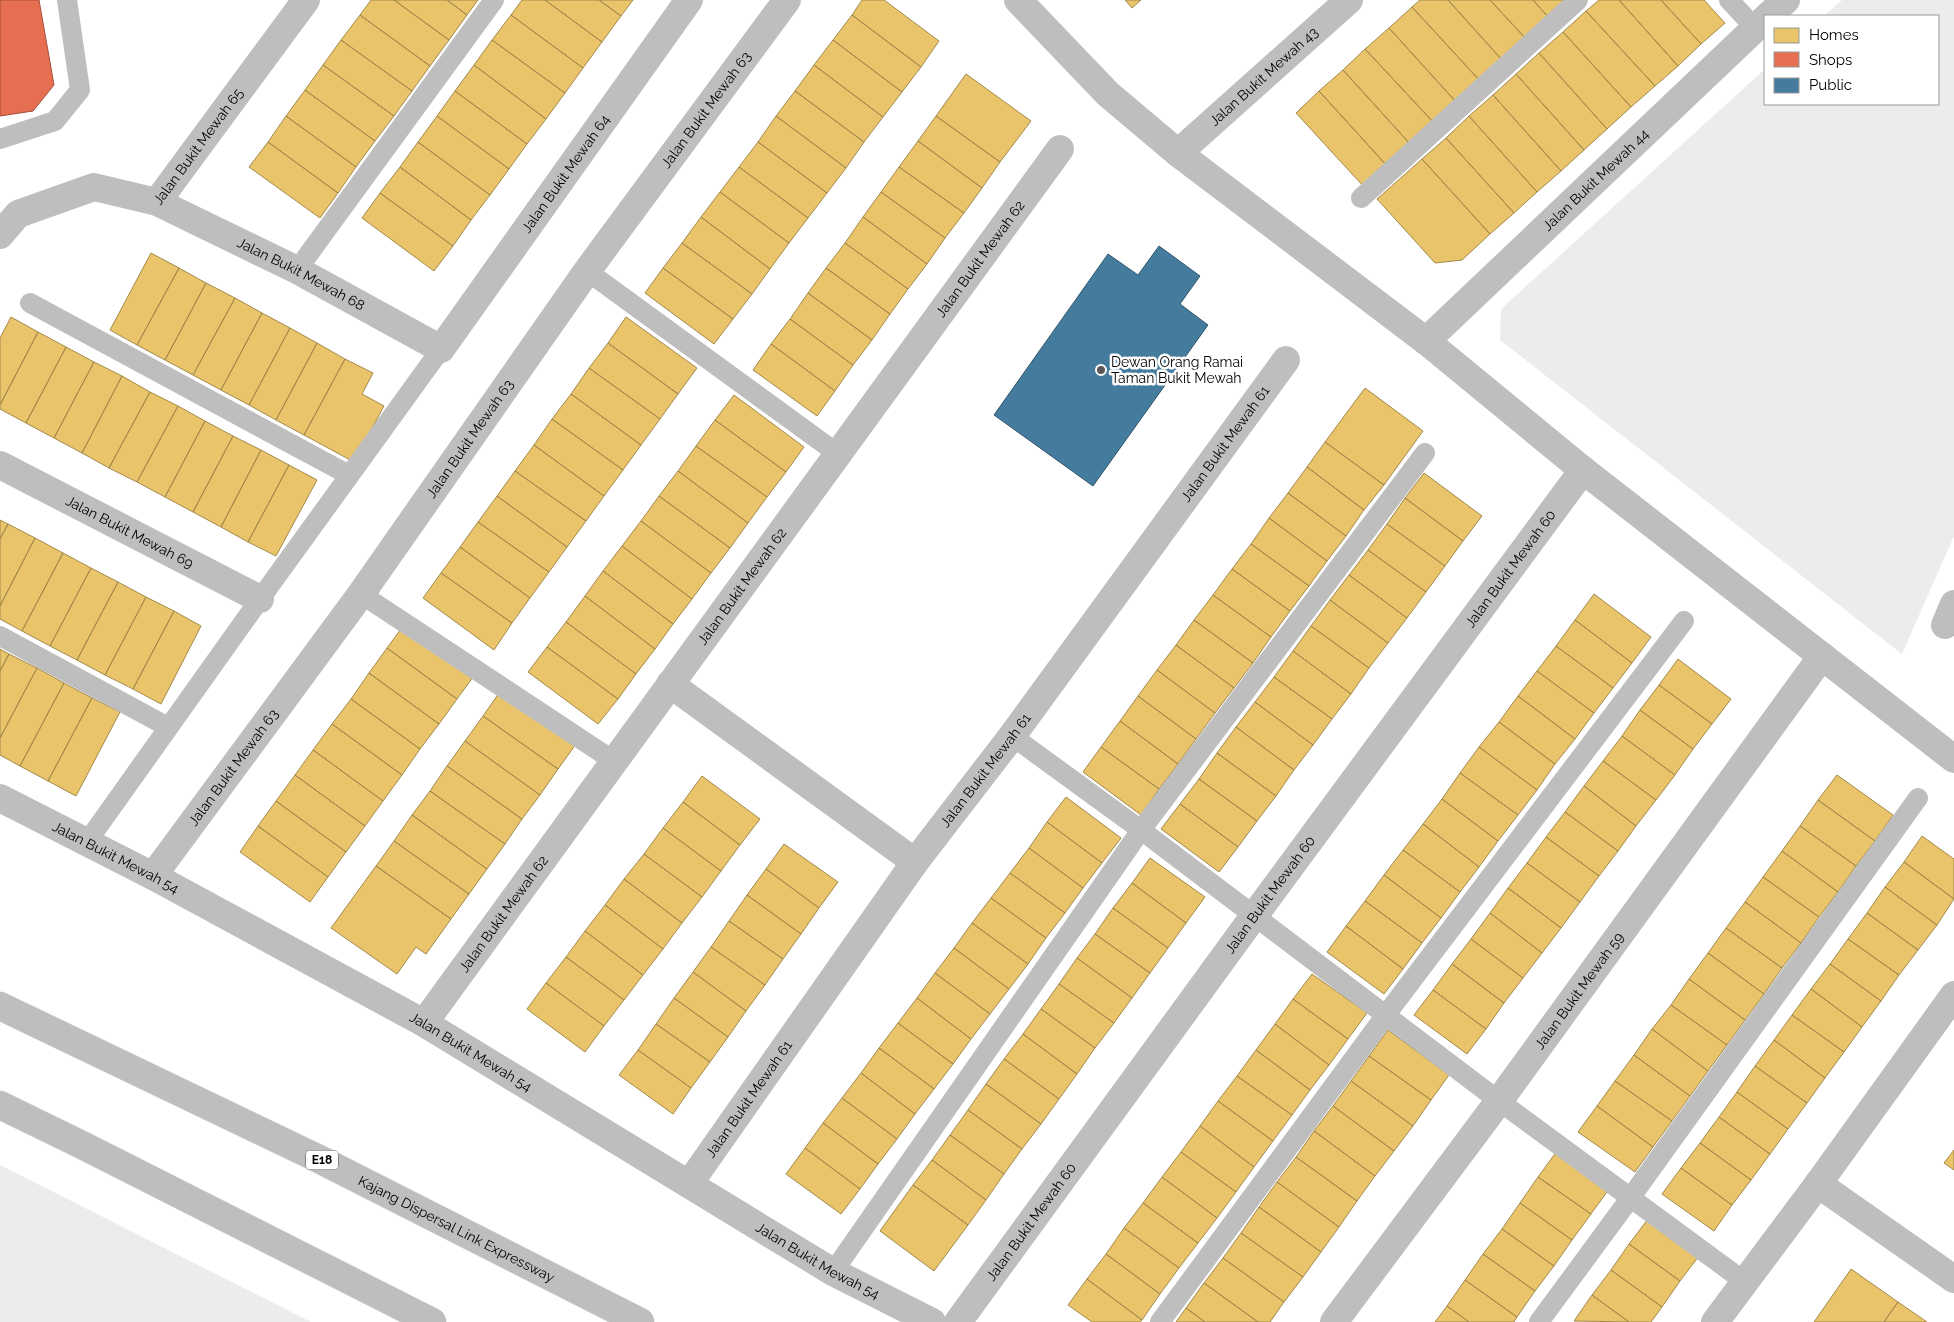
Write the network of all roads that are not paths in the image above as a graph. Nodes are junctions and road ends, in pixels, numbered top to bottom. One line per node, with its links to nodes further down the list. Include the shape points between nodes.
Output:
1 (67, 0): 13 (lane, via 80,90 55,121)
2 (306, 0): 17 (main road, Jalan Bukit Mewah 65)
3 (494, 0): 19 (lane)
4 (690, 0): 23 (main road, Jalan Bukit Mewah 64)
5 (787, 0): 20 (main road, Jalan Bukit Mewah 63)
6 (1018, 0): 15 (main road, via 1108,94)
7 (1349, 0): 15 (main road, Jalan Bukit Mewah 43)
8 (1578, 0): 16 (lane)
9 (1730, 0): 12 (lane)
10 (1786, 0): 11 (main road, Jalan Bukit Mewah 44)
11 (1770, 15)
12 (1763, 21): 22 (main road, Jalan Bukit Mewah 44)
13 (0, 139)
14 (1060, 149): 26 (main road, Jalan Bukit Mewah 62)
15 (1178, 154): 22 (main road)
16 (1361, 198)
17 (157, 202): 18 (main road, Jalan Bukit Mewah 65, via 94,187 18,214); 19 (main road, Jalan Bukit Mewah 68)
18 (0, 235)
19 (297, 270): 23 (main road, Jalan Bukit Mewah 68)
20 (587, 271): 26 (lane); 30 (main road, Jalan Bukit Mewah 63)
21 (30, 303): 29 (lane)
22 (1426, 341): 28 (main road)
23 (442, 350): 29 (lane)
24 (1286, 360): 37 (main road, Jalan Bukit Mewah 61)
25 (1426, 453): 42 (lane)
26 (838, 454): 35 (main road, Jalan Bukit Mewah 62)
27 (0, 465): 31 (main road, Jalan Bukit Mewah 69)
28 (1583, 470): 34 (main road); 46 (main road, Jalan Bukit Mewah 60)
29 (349, 475): 31 (lane)
30 (361, 594): 39 (lane); 45 (main road, Jalan Bukit Mewah 63)
31 (260, 599): 36 (lane)
32 (1684, 621): 49 (lane)
33 (0, 636): 36 (lane)
34 (1822, 656): 38 (main road); 51 (main road, Jalan Bukit Mewah 59)
35 (670, 684): 39 (main road, Jalan Bukit Mewah 62); 44 (main road)
36 (168, 727): 43 (lane)
37 (1012, 736): 42 (lane); 44 (main road, Jalan Bukit Mewah 61)
38 (1954, 759)
39 (614, 761): 50 (main road, Jalan Bukit Mewah 62)
40 (0, 798): 43 (main road, Jalan Bukit Mewah 54)
41 (1918, 798): 55 (lane)
42 (1141, 830): 46 (lane); 56 (lane)
43 (87, 842): 45 (main road, Jalan Bukit Mewah 54)
44 (915, 862): 53 (main road, Jalan Bukit Mewah 61)
45 (153, 876): 50 (main road, Jalan Bukit Mewah 54)
46 (1254, 916): 49 (lane); 62 (main road, Jalan Bukit Mewah 60)
47 (1954, 995): 54 (main road)
48 (0, 1006): 60 (main road, Kajang Dispersal Link Expressway / E18, via 315,1157)
49 (1385, 1016): 51 (lane); 63 (lane)
50 (424, 1022): 53 (main road, Jalan Bukit Mewah 54)
51 (1499, 1101): 55 (lane); 64 (main road, Jalan Bukit Mewah 59)
52 (0, 1105): 59 (main road)
53 (689, 1184): 56 (main road, Jalan Bukit Mewah 54)
54 (1818, 1184): 57 (main road); 58 (main road)
55 (1631, 1197): 58 (lane); 65 (lane)
56 (833, 1272): 61 (main road, Jalan Bukit Mewah 54)
57 (1954, 1279)
58 (1745, 1282): 66 (main road)
59 (432, 1322)
60 (640, 1322)
61 (932, 1322)
62 (958, 1322)
63 (1160, 1322)
64 (1334, 1322)
65 (1539, 1322)
66 (1715, 1322)

